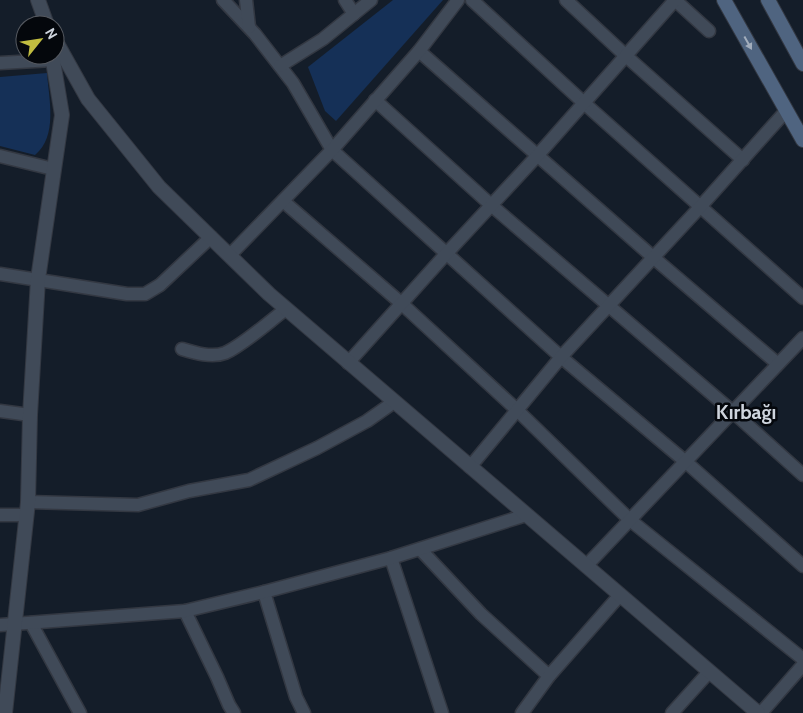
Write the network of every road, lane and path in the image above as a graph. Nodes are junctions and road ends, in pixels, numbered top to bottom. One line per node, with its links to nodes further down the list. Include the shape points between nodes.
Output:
1 (38, 0): 13 (street)
2 (223, 0): 14 (street)
3 (246, 0): 14 (street)
4 (345, 0): 12 (street)
5 (371, 0): 12 (street)
6 (458, 0): 16 (street)
7 (472, 0): 25 (street)
8 (566, 0): 17 (street)
9 (675, 0): 15 (street); 17 (street)
10 (724, 0): 26 (main road, one-way to 26)
11 (768, 0): 21 (main road)
12 (354, 14): 23 (street, via 323,39)
13 (43, 15)
14 (249, 27): 23 (street)
15 (709, 31)
16 (419, 51): 24 (street); 30 (street)
17 (626, 56): 25 (street); 31 (street)
18 (65, 58): 36 (street, via 88,99 159,187)
19 (15, 61): 20 (street)
20 (0, 63)
21 (803, 64)
22 (54, 65): 32 (street, via 62,115)
23 (280, 66): 28 (street)
24 (375, 100): 28 (street); 34 (street)
25 (584, 103): 30 (street); 35 (street)
26 (786, 111): 27 (main road); 31 (street)
27 (803, 140)
28 (332, 150): 33 (street); 37 (street)
29 (0, 156): 32 (street)
30 (537, 156): 34 (street); 39 (street)
31 (743, 160): 35 (street)
32 (53, 169): 41 (street)
33 (283, 201): 38 (street); 43 (street)
34 (491, 205): 37 (street); 44 (street)
35 (701, 206): 39 (street); 42 (street)
36 (211, 237): 38 (street); 41 (street, via 169,278 144,294)
37 (446, 254): 43 (street); 48 (street)
38 (230, 255): 45 (street)
39 (654, 258): 44 (street); 50 (street)
40 (0, 274): 41 (street)
41 (38, 279): 55 (street)
42 (803, 298)
43 (401, 304): 49 (street); 52 (street)
44 (609, 306): 48 (street); 54 (street)
45 (286, 309): 47 (street, via 224,353 197,354); 49 (street)
46 (803, 338): 50 (street)
47 (182, 349)
48 (562, 357): 52 (street); 56 (street)
49 (348, 363): 51 (street)
50 (778, 364): 54 (street)
51 (394, 402): 57 (street); 59 (street, via 367,422 248,480 189,490 138,505)
52 (517, 410): 57 (street); 62 (street)
53 (0, 412): 55 (street)
54 (733, 412): 56 (street); 58 (street)
55 (30, 415): 59 (street)
56 (686, 462): 62 (street); 66 (street)
57 (470, 467): 61 (street)
58 (803, 475)
59 (27, 508): 60 (street); 71 (street)
60 (0, 515)
61 (526, 515): 63 (street); 65 (street)
62 (630, 520): 65 (street); 72 (street)
63 (420, 549): 64 (street); 75 (street, via 481,614)
64 (391, 558): 67 (street); 80 (street)
65 (586, 566): 68 (street)
66 (803, 566)
67 (264, 592): 69 (street); 79 (street, via 296,697)
68 (620, 595): 74 (street); 75 (street)
69 (185, 611): 70 (street); 78 (street)
70 (31, 623): 71 (street); 77 (street)
71 (7, 625): 76 (street)
72 (803, 659)
73 (803, 665): 83 (street)
74 (709, 672): 82 (street); 83 (street)
75 (549, 676): 81 (street)
76 (5, 713)
77 (80, 713)
78 (234, 713)
79 (304, 713)
80 (442, 713)
81 (522, 713)
82 (672, 713)
83 (759, 713)

